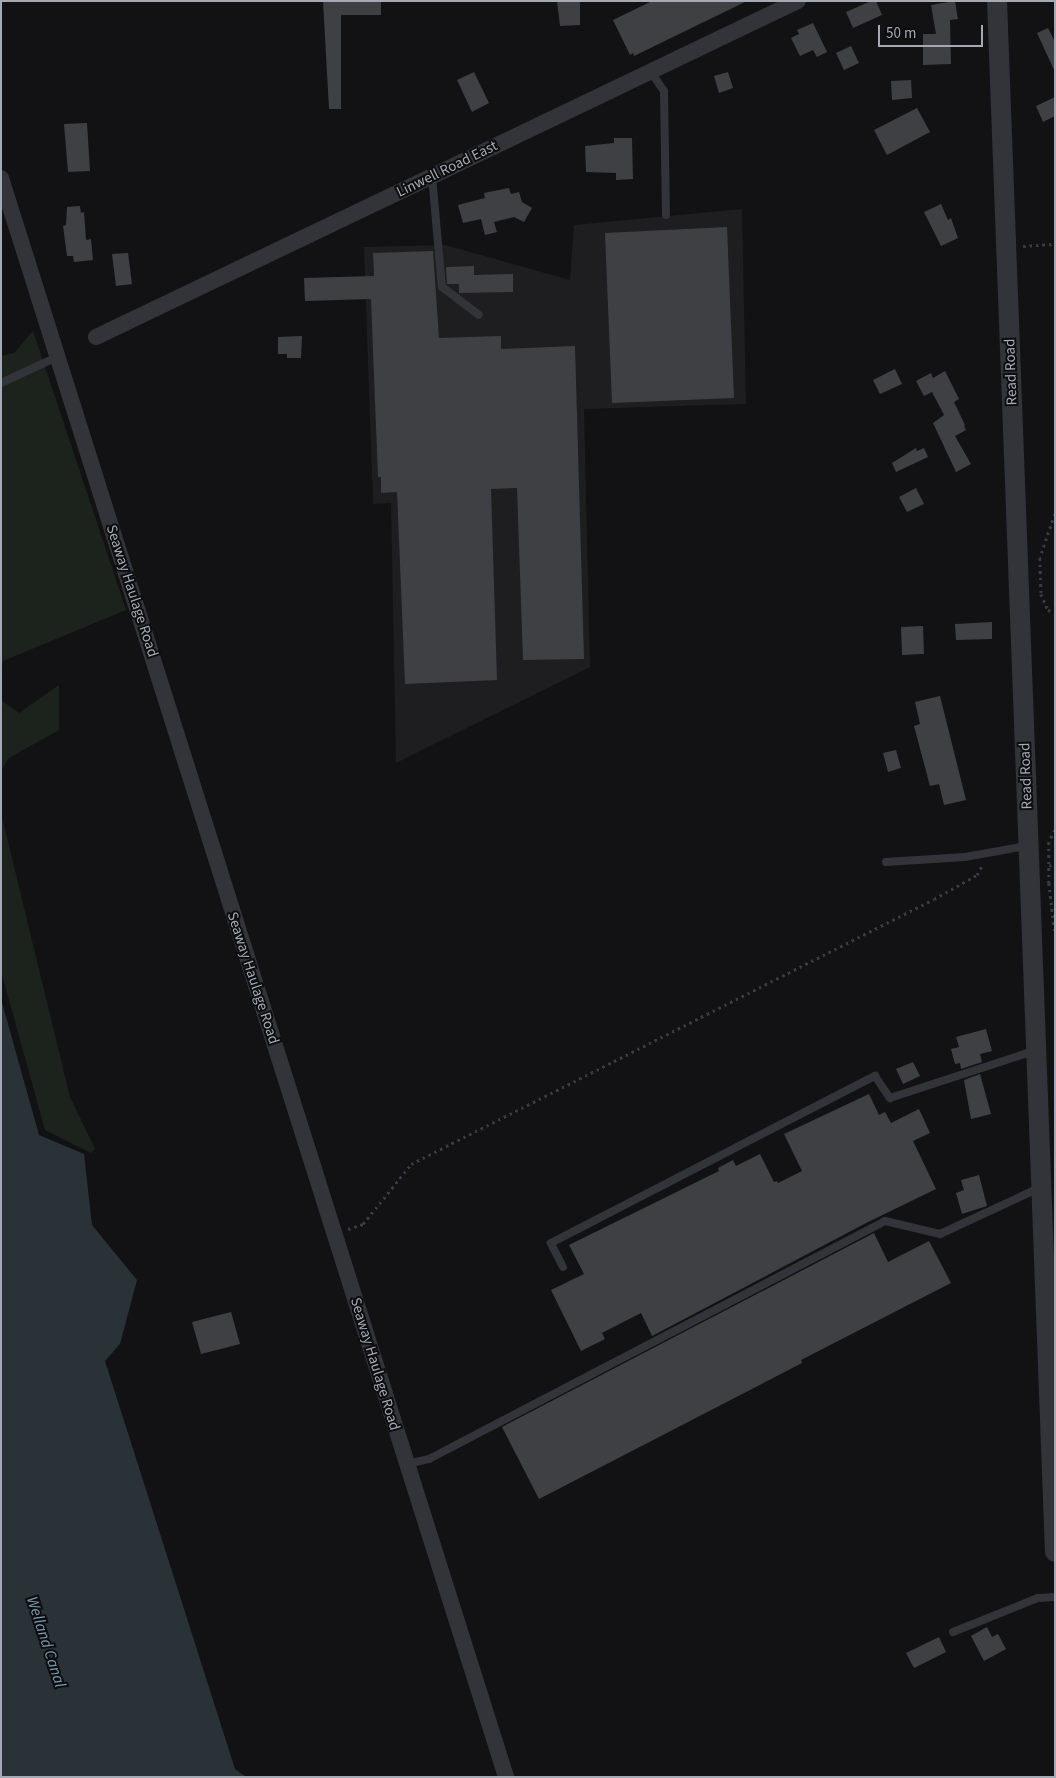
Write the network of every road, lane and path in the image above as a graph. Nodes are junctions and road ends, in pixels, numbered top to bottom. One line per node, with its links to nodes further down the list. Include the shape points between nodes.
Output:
1 (798, 1): 3 (street, Linwell Road East)
2 (997, 1): 8 (street, Read Road)
3 (651, 72): 4 (street, Linwell Road East); 6 (lane, via 664,91)
4 (432, 176): 9 (lane, via 442,287); 10 (street, Linwell Road East)
5 (1, 178): 11 (street, Seaway Haulage Road)
6 (666, 215)
7 (1055, 244): 8 (path)
8 (1006, 248): 16 (street, Read Road)
9 (479, 315)
10 (96, 337)
11 (58, 357): 12 (lane); 24 (street, Seaway Haulage Road)
12 (1, 383)
13 (1055, 514): 14 (path, via 1040,558 1041,594 1048,610)
14 (1055, 613)
15 (1055, 830): 20 (path, via 1049,842)
16 (1029, 845): 17 (lane); 22 (street, Read Road)
17 (989, 853): 18 (lane); 24 (path, via 977,875 934,899 411,1164 363,1224)
18 (886, 862)
19 (1055, 863): 20 (path)
20 (1049, 866): 21 (path)
21 (1055, 933)
22 (1036, 1050): 23 (street, Read Road); 25 (lane, via 890,1098 875,1076 551,1242)
23 (1041, 1187): 26 (lane, via 940,1234 885,1221 429,1459); 27 (street, Read Road)
24 (334, 1233): 26 (street, Seaway Haulage Road)
25 (563, 1267)
26 (407, 1464): 30 (street, Seaway Haulage Road)
27 (1055, 1552)
28 (1055, 1597): 29 (lane, via 1038,1598)
29 (953, 1632)
30 (506, 1777)

